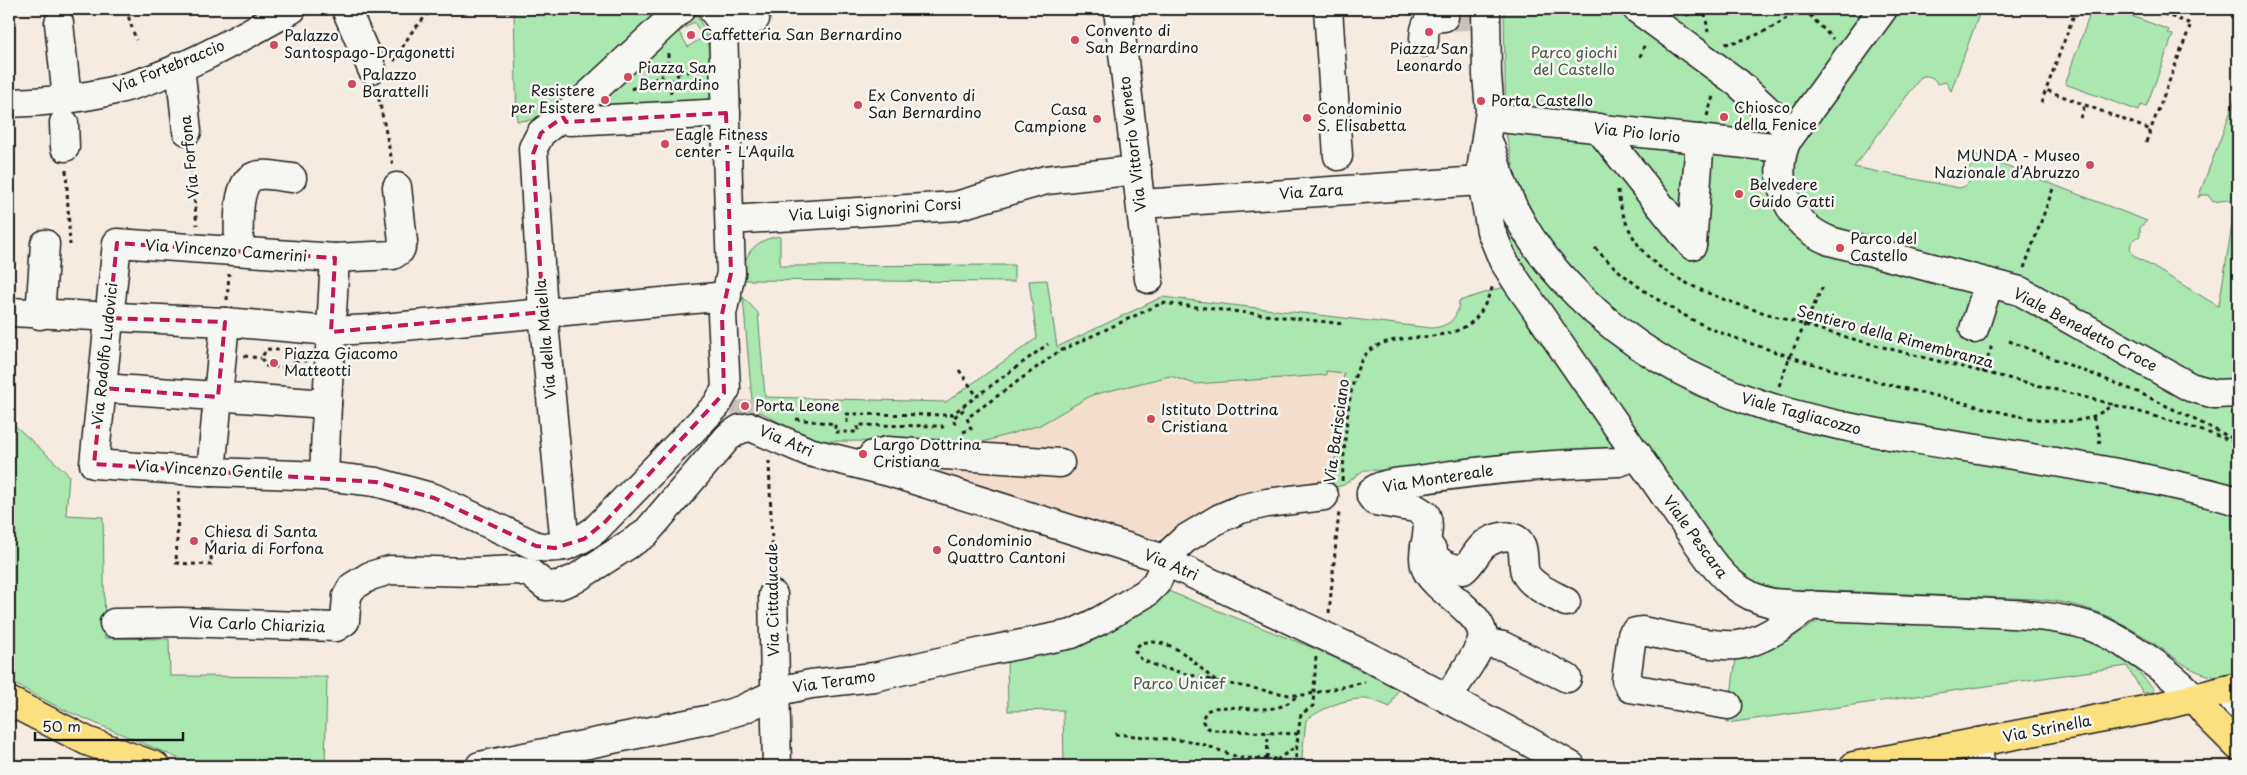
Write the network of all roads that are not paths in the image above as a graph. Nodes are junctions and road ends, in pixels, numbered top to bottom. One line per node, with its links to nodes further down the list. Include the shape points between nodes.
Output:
1 (292, 9): 10 (street, Via Fortebraccio)
2 (346, 9): 16 (street)
3 (682, 9): 20 (street)
4 (1118, 9): 27 (street, Via Vittorio Veneto)
5 (1328, 9): 26 (street)
6 (1637, 9): 25 (street, via 1699,46 1723,72 1755,98)
7 (1883, 9): 25 (street)
8 (1482, 13): 21 (street, Viale Tagliacozzo)
9 (716, 15): 12 (street); 18 (street)
10 (263, 16): 15 (street, Via Fortebraccio)
11 (1444, 17): 14 (street, via 1427,22)
12 (755, 19)
13 (58, 23): 19 (street)
14 (1424, 42)
15 (180, 66): 19 (street, Via Fortebraccio); 23 (street, Via Forfona)
16 (382, 67)
17 (9, 103): 19 (street, Via Fortebraccio)
18 (726, 113): 20 (street, via 570,121); 32 (street)
19 (64, 114)
20 (563, 117): 41 (street, Via della Maiella, via 541,133 534,143)
21 (1489, 125): 22 (street, Via Pio Iorio); 29 (street, Viale Tagliacozzo)
22 (1598, 128): 24 (street, Via Pio Iorio); 24 (street, via 1692,246)
23 (187, 132)
24 (1701, 140): 25 (street, Via Pio Iorio)
25 (1787, 140): 38 (street, Viale Benedetto Croce, via 1780,174 1785,198 1797,219 1816,234 1830,241)
26 (1338, 156)
27 (1136, 170): 31 (street, Via Vittorio Veneto); 32 (street, Via Luigi Signorini Corsi, via 1046,180 956,206)
28 (292, 178): 35 (street, via 258,175 244,184)
29 (1492, 182): 31 (street, Via Zara); 52 (street, Viale Pescara, via 1491,231 1503,260); 59 (street, Viale Tagliacozzo, via 1542,255 1609,324 1652,356 1734,396 1869,432 2176,484)
30 (396, 187): 36 (street, Via Vincenzo Camerini, via 403,242 400,250 390,255)
31 (1141, 204): 37 (street, Via Vittorio Veneto)
32 (730, 220): 39 (street, via 731,277)
33 (117, 243): 35 (street, Via Vincenzo Camerini); 43 (street, Via Rodolfo Ludovici)
34 (45, 244): 42 (street)
35 (235, 251): 36 (street, Via Vincenzo Camerini)
36 (335, 258): 45 (street)
37 (1149, 279)
38 (1989, 283): 46 (street); 48 (street, Viale Benedetto Croce, via 2020,291 2190,387 2215,394)
39 (727, 296): 41 (street); 51 (street, via 738,320)
40 (9, 312): 42 (street)
41 (543, 312): 45 (street); 60 (street, Via della Maiella)
42 (40, 314): 43 (street)
43 (109, 318): 44 (street); 47 (street, Via Rodolfo Ludovici)
44 (225, 322): 45 (street); 49 (street)
45 (331, 331): 50 (street)
46 (1984, 333)
47 (102, 388): 49 (street); 54 (street, Via Rodolfo Ludovici)
48 (2238, 393)
49 (218, 398): 50 (street); 56 (street)
50 (327, 404): 57 (street)
51 (752, 415): 55 (street, Via Atri, via 809,452); 60 (street, via 584,538); 66 (street, Via Carlo Chiarizia, via 725,440 645,534 559,586 546,586 530,573 519,570 399,569 381,572 352,587 347,596 347,617 336,627)
52 (1638, 455): 61 (street, Via Montereale, via 1619,462 1509,468 1435,477 1372,490 1370,495 1375,500 1423,512 1428,521); 65 (street, Viale Pescara, via 1728,582 1763,601)
53 (1060, 463): 55 (street, via 893,451 873,455)
54 (94, 464): 56 (street, Via Vincenzo Gentile)
55 (866, 466): 62 (street, Via Atri)
56 (211, 472): 57 (street, Via Vincenzo Gentile)
57 (324, 476): 60 (street, Via Vincenzo Gentile, via 405,488 448,504 536,546)
58 (1335, 496): 62 (street, Via Teramo, via 1267,503 1230,513 1181,543)
59 (2238, 500)
60 (565, 546)
61 (1425, 546): 64 (street, via 1431,548 1441,562 1463,570 1485,544 1507,536 1515,538 1522,548 1527,576); 67 (street, Via Montereale, via 1424,562 1430,576 1479,621 1483,631)
62 (1166, 561): 69 (street, Via Teramo, via 1156,583 1146,593 1072,634 874,677 811,684); 72 (street, Via Atri, via 1322,645)
63 (774, 595): 69 (street, Via Cittaducale)
64 (1566, 602)
65 (1810, 606): 71 (street, Viale Pescara, via 2020,614 2083,624 2101,631 2154,664 2180,682); 74 (street, via 1771,632 1738,645 1642,631 1632,635 1626,680 1630,688)
66 (114, 623)
67 (1482, 642): 68 (street, via 1503,646); 72 (street)
68 (1568, 678)
69 (775, 693): 78 (street, Via Teramo, via 741,710 711,719); 79 (street, Via Cittaducale)
70 (2234, 694): 71 (main road, Via Strinella)
71 (2194, 698): 75 (main road, Viale Pescara); 76 (main road, Via Strinella)
72 (1448, 699): 80 (street, Via Atri)
73 (9, 701): 77 (main road, via 87,741)
74 (1728, 705)
75 (2237, 744)
76 (1979, 754): 81 (main road, Via Strinella)
77 (155, 766)
78 (480, 766)
79 (777, 766)
80 (1570, 766)
81 (1854, 766)

